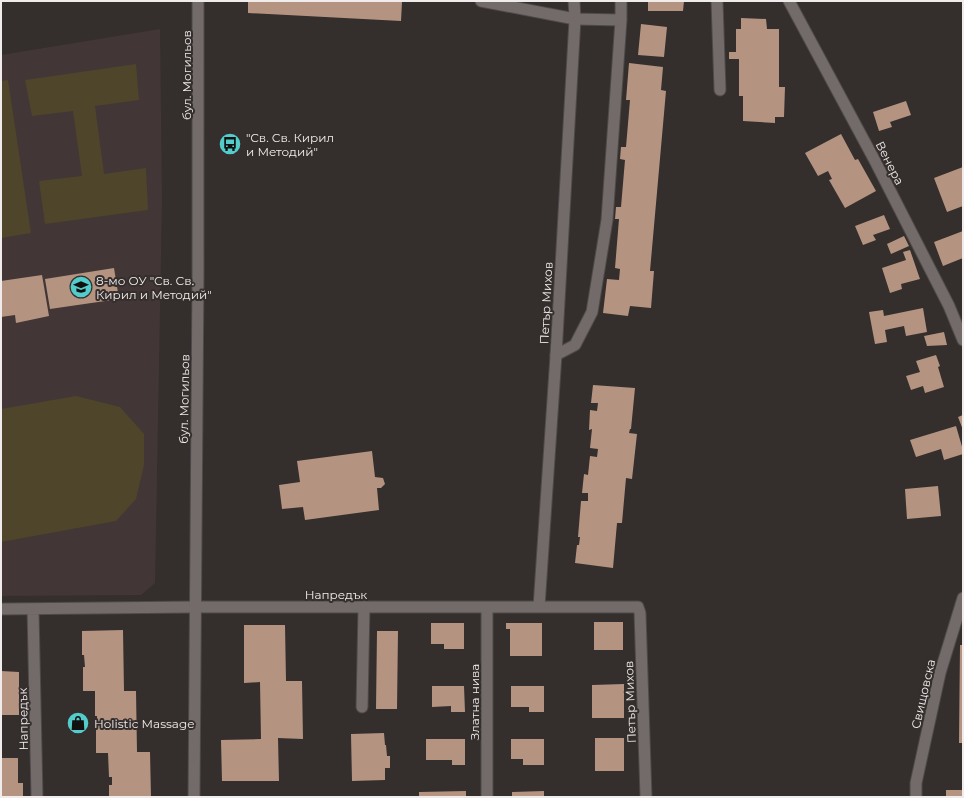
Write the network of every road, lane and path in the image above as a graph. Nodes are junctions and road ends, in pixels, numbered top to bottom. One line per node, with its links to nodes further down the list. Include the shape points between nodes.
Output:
1 (198, 1): 13 (street, бул. Могильов)
2 (481, 1): 7 (street)
3 (574, 1): 7 (street, Петър Михов)
4 (620, 1): 8 (street)
5 (717, 1): 9 (street)
6 (789, 1): 10 (street, Венера, via 875,161 949,306)
7 (575, 18): 8 (street); 11 (street, Петър Михов)
8 (621, 20): 11 (street, via 608,220 592,312 575,345)
9 (720, 90)
10 (963, 340)
11 (556, 355): 16 (street, Петър Михов)
12 (963, 598): 25 (street, Свищовска, via 940,673 916,784)
13 (195, 607): 14 (street, Напредък); 19 (street, Напредък); 22 (street, бул. Могильов)
14 (364, 607): 15 (street, Напредък); 20 (street)
15 (487, 607): 16 (street, Напредък); 23 (street, Златна нива)
16 (539, 607): 17 (street, Напредък)
17 (638, 607): 24 (street, Петър Михов)
18 (1, 609): 19 (street, Напредък)
19 (33, 609): 21 (street, Напредък)
20 (362, 707)
21 (37, 797)
22 (194, 797)
23 (487, 797)
24 (646, 797)
25 (916, 797)

